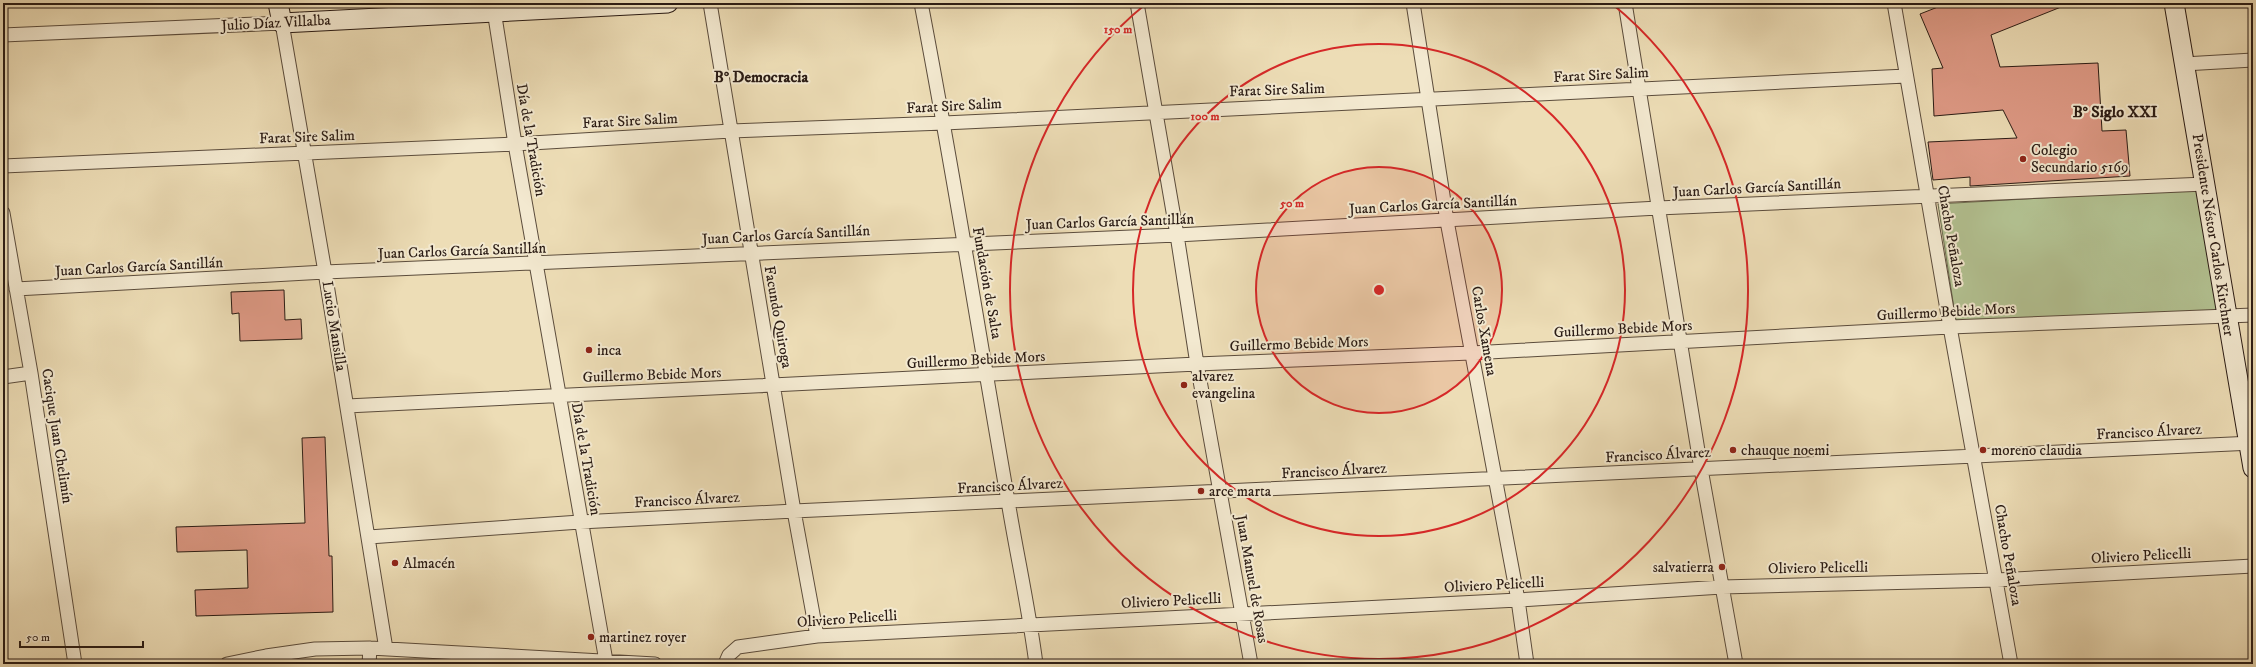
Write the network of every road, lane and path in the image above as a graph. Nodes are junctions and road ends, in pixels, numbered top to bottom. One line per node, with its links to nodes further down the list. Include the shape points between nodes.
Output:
1 (278, 3): 11 (street, Lucio Mansilla)
2 (668, 3): 10 (street, Julio Díaz Villalba)
3 (710, 3): 20 (street, Facundo Quiroga)
4 (921, 3): 19 (street, Fundación de Salta)
5 (1136, 3): 18 (street, Juan Manuel de Rosas)
6 (1413, 3): 17 (street, Carlos Xamena)
7 (1625, 3): 16 (street)
8 (1894, 3): 15 (street, Chacho Peñaloza)
9 (2174, 3): 14 (street, Presidente Néstor Carlos Kirchner)
10 (494, 8): 11 (street, Julio Díaz Villalba); 21 (street, Día de la Tradición)
11 (282, 23): 12 (street, Julio Díaz Villalba); 22 (street, Lucio Mansilla)
12 (3, 34)
13 (2253, 60): 14 (street)
14 (2184, 64): 24 (street, Presidente Néstor Carlos Kirchner)
15 (1906, 76): 16 (street, Farat Sire Salim); 25 (street, Chacho Peñaloza)
16 (1640, 89): 17 (street, Farat Sire Salim); 26 (street)
17 (1429, 100): 18 (street, Farat Sire Salim); 28 (street, Carlos Xamena)
18 (1156, 112): 19 (street, Farat Sire Salim); 29 (street, Juan Manuel de Rosas)
19 (944, 123): 20 (street, Farat Sire Salim); 30 (street, Fundación de Salta)
20 (731, 131): 21 (street, Farat Sire Salim); 31 (street, Facundo Quiroga)
21 (515, 144): 22 (street, Farat Sire Salim); 32 (street, Día de la Tradición)
22 (304, 153): 23 (street, Farat Sire Salim); 33 (street, Lucio Mansilla)
23 (3, 166)
24 (2205, 184): 25 (street, Juan Carlos García Santillán); 36 (street, Presidente Néstor Carlos Kirchner)
25 (1928, 196): 26 (street, Juan Carlos García Santillán); 37 (street, Chacho Peñaloza)
26 (1658, 208): 28 (street, Juan Carlos García Santillán); 38 (street)
27 (3, 213): 34 (street, Cacique Juan Chelimín)
28 (1447, 221): 29 (street, Juan Carlos García Santillán); 39 (street, Carlos Xamena)
29 (1177, 235): 30 (street, Juan Carlos García Santillán); 40 (street, Juan Manuel de Rosas)
30 (963, 244): 31 (street, Juan Carlos García Santillán); 42 (street, Fundación de Salta)
31 (751, 252): 32 (street, Juan Carlos García Santillán); 44 (street, Facundo Quiroga)
32 (537, 264): 33 (street, Juan Carlos García Santillán); 45 (street, Día de la Tradición)
33 (325, 272): 34 (street, Juan Carlos García Santillán); 46 (street, Lucio Mansilla)
34 (16, 289): 41 (street, Cacique Juan Chelimín)
35 (2253, 315): 36 (street, Guillermo Bebide Mors)
36 (2226, 317): 37 (street, Guillermo Bebide Mors); 47 (street, Presidente Néstor Carlos Kirchner)
37 (1950, 327): 38 (street, Guillermo Bebide Mors); 48 (street, Chacho Peñaloza)
38 (1680, 341): 39 (street, Guillermo Bebide Mors); 50 (street)
39 (1471, 354): 40 (street, Guillermo Bebide Mors); 51 (street, Carlos Xamena)
40 (1197, 364): 42 (street, Guillermo Bebide Mors); 52 (street, Juan Manuel de Rosas)
41 (31, 373): 43 (street); 69 (street, Cacique Juan Chelimín)
42 (988, 375): 44 (street, Guillermo Bebide Mors); 53 (street, Fundación de Salta)
43 (3, 377)
44 (774, 386): 45 (street, Guillermo Bebide Mors); 54 (street, Facundo Quiroga)
45 (558, 395): 46 (street, Guillermo Bebide Mors); 55 (street, Día de la Tradición)
46 (347, 406): 56 (street, Lucio Mansilla)
47 (2251, 443): 48 (street, Francisco Álvarez); 49 (street, Presidente Néstor Carlos Kirchner)
48 (1974, 457): 50 (street, Francisco Álvarez); 58 (street, Chacho Peñaloza)
49 (2253, 468)
50 (1701, 469): 51 (street, Francisco Álvarez); 59 (street)
51 (1496, 479): 52 (street, Francisco Álvarez); 60 (street, Carlos Xamena)
52 (1219, 492): 53 (street, Francisco Álvarez); 61 (street, Juan Manuel de Rosas)
53 (1008, 502): 54 (street, Francisco Álvarez); 62 (street, Fundación de Salta)
54 (794, 511): 55 (street, Francisco Álvarez); 63 (street, Facundo Quiroga)
55 (580, 522): 56 (street, Francisco Álvarez); 68 (street, Día de la Tradición)
56 (369, 537): 65 (street, Lucio Mansilla)
57 (2253, 566): 58 (street, Oliviero Pelicelli)
58 (1997, 580): 59 (street, Oliviero Pelicelli); 78 (street, Chacho Peñaloza)
59 (1722, 587): 60 (street, Oliviero Pelicelli); 77 (street)
60 (1518, 600): 61 (street, Oliviero Pelicelli); 76 (street, Carlos Xamena)
61 (1242, 614): 62 (street, Oliviero Pelicelli); 75 (street, Juan Manuel de Rosas)
62 (1031, 624): 63 (street, Oliviero Pelicelli); 74 (street, Fundación de Salta)
63 (817, 636): 73 (street, Oliviero Pelicelli, via 738,647 728,655)
64 (370, 648): 65 (street); 66 (street, via 315,649); 71 (street)
65 (386, 649): 67 (street)
66 (286, 658): 70 (street)
67 (544, 661): 68 (street)
68 (606, 661): 72 (street)
69 (75, 664)
70 (227, 664)
71 (369, 664)
72 (655, 664)
73 (725, 664)
74 (1036, 664)
75 (1251, 664)
76 (1527, 664)
77 (1736, 664)
78 (2011, 664)

